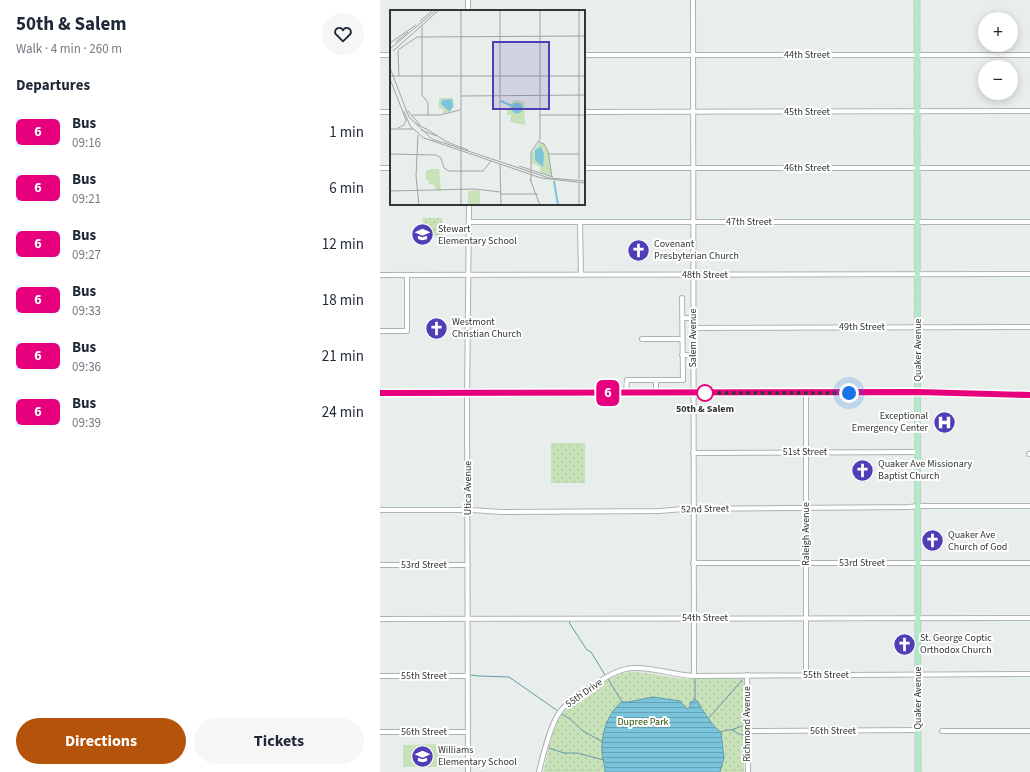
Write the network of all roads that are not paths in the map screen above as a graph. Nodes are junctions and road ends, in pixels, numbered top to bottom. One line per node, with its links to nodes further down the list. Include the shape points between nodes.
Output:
1 (693, 0): 4 (street, Salem Avenue)
2 (917, 0): 5 (main road, Quaker Avenue)
3 (585, 55): 4 (street, 44th Street)
4 (693, 55): 5 (street, 44th Street); 9 (street, Salem Avenue)
5 (918, 55): 6 (street, 44th Street); 10 (main road, Quaker Avenue)
6 (1030, 55)
7 (1030, 111): 10 (street, 45th Street)
8 (585, 112): 9 (street, 45th Street)
9 (693, 112): 10 (street, 45th Street); 12 (street, Salem Avenue)
10 (918, 112): 13 (main road, Quaker Avenue)
11 (585, 168): 12 (street, 46th Street)
12 (693, 168): 13 (street, 46th Street); 18 (street, Salem Avenue)
13 (918, 168): 14 (street, 46th Street); 19 (main road, Quaker Avenue)
14 (1030, 168)
15 (469, 205): 16 (street, Utica Avenue)
16 (469, 222): 17 (street, 47th Street); 25 (street, Utica Avenue)
17 (580, 222): 18 (street, 47th Street); 26 (street)
18 (693, 222): 19 (street, 47th Street); 27 (street, Salem Avenue)
19 (918, 222): 20 (street, 47th Street); 21 (main road, Quaker Avenue)
20 (1030, 222)
21 (918, 274): 22 (street, 48th Street); 27 (street, 48th Street); 31 (main road, Quaker Avenue)
22 (1030, 274)
23 (380, 275): 24 (street, 48th Street)
24 (407, 275): 25 (street, 48th Street); 34 (street, via 407,331)
25 (469, 275): 26 (street, 48th Street); 43 (street, Utica Avenue)
26 (581, 275): 27 (street, 48th Street)
27 (693, 275): 30 (street, Salem Avenue)
28 (682, 298): 29 (street)
29 (682, 318): 30 (street); 36 (street)
30 (693, 318): 33 (street, Salem Avenue)
31 (918, 327): 32 (street, 49th Street); 33 (street, 49th Street); 41 (main road, Quaker Avenue)
32 (1030, 327)
33 (693, 328): 38 (street, Salem Avenue)
34 (380, 331)
35 (642, 339): 36 (street)
36 (682, 339): 37 (street)
37 (682, 355): 38 (street); 39 (street, via 683,380)
38 (693, 355): 45 (street, Salem Avenue)
39 (656, 380): 40 (street, via 627,380); 44 (street)
40 (626, 392): 43 (main road); 44 (main road)
41 (918, 392): 46 (main road); 47 (main road); 49 (main road, Quaker Avenue)
42 (380, 393): 43 (main road)
43 (468, 393): 56 (street, Utica Avenue)
44 (656, 393): 45 (main road)
45 (693, 393): 46 (main road); 50 (street, Salem Avenue)
46 (806, 393): 48 (street, Raleigh Avenue)
47 (1030, 395)
48 (806, 452): 49 (street, 51st Street); 50 (street, 51st Street); 53 (street, Raleigh Avenue)
49 (918, 452): 51 (main road, Quaker Avenue)
50 (693, 453): 54 (street, Salem Avenue)
51 (918, 506): 52 (street, 52nd Street); 53 (street, 52nd Street); 59 (main road, Quaker Avenue)
52 (1030, 506)
53 (806, 507): 54 (street, 52nd Street); 58 (street, Raleigh Avenue)
54 (693, 509): 56 (street, 52nd Street, via 501,512); 57 (street, Salem Avenue)
55 (380, 510): 56 (street, 52nd Street)
56 (468, 510): 62 (street, Utica Avenue)
57 (693, 563): 58 (street, 53rd Street); 63 (street, Salem Avenue)
58 (806, 563): 59 (street, 53rd Street); 64 (street, Raleigh Avenue)
59 (918, 563): 60 (street, 53rd Street); 65 (main road, Quaker Avenue)
60 (1030, 563)
61 (380, 565): 62 (street, 53rd Street)
62 (468, 565): 68 (street, Utica Avenue)
63 (693, 618): 64 (street, 54th Street); 68 (street, 54th Street); 76 (street, Salem Avenue)
64 (806, 618): 65 (street, 54th Street); 70 (street, Raleigh Avenue)
65 (918, 618): 66 (street, 54th Street); 71 (main road, Quaker Avenue)
66 (1030, 618)
67 (380, 619): 68 (street, 54th Street)
68 (468, 619): 75 (street, Utica Avenue)
69 (624, 670): 76 (street, 55th Street, via 642,668); 84 (street, 55th Drive, via 607,676 562,708 553,723)
70 (806, 674): 71 (street, 55th Street); 73 (street, 55th Street)
71 (918, 674): 72 (street, 55th Street); 77 (main road, Quaker Avenue)
72 (1030, 674)
73 (747, 675): 76 (street, 55th Street); 79 (street, Richmond Avenue)
74 (380, 676): 75 (street, 55th Street)
75 (468, 676): 82 (street, Utica Avenue)
76 (694, 676)
77 (918, 730): 79 (street, 56th Street); 86 (main road, Quaker Avenue)
78 (1030, 730): 80 (street)
79 (747, 731): 85 (street, Richmond Avenue)
80 (942, 731)
81 (380, 732): 82 (street, 56th Street)
82 (468, 732): 83 (street, Utica Avenue)
83 (468, 772)
84 (539, 772)
85 (748, 772)
86 (918, 772)

